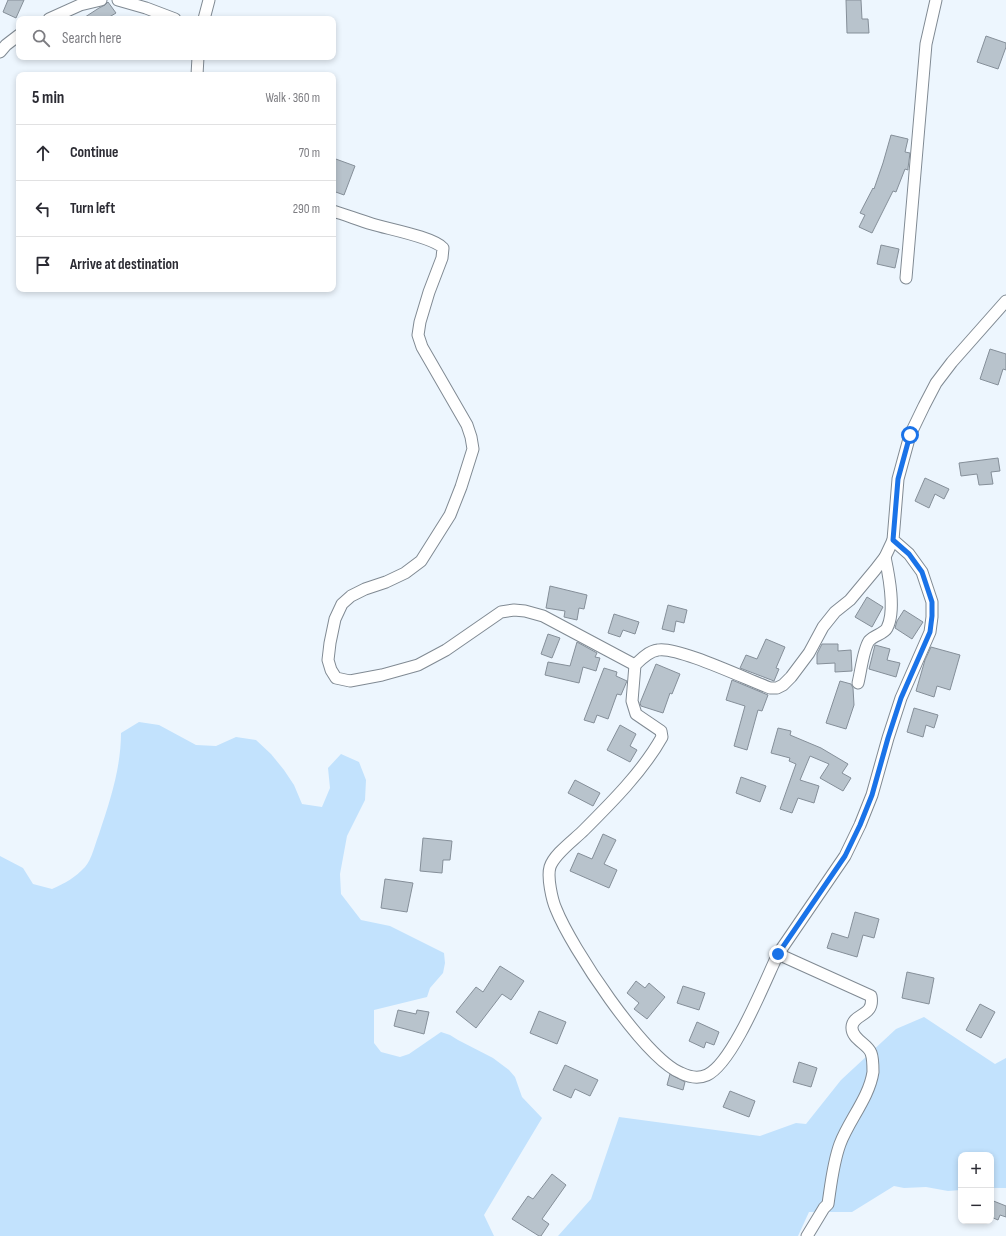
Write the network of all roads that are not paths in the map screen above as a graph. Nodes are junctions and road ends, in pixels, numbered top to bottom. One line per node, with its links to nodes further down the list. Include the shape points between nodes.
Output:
1 (101, 0): 5 (street)
2 (118, 0): 6 (street)
3 (209, 0): 7 (street)
4 (936, 0): 13 (street, via 926,44)
5 (56, 16)
6 (166, 16)
7 (205, 16)
8 (16, 37): 9 (street)
9 (0, 52)
10 (198, 60): 11 (street)
11 (197, 72)
12 (336, 212): 17 (street, via 430,240 443,248 442,258 423,308 418,335 422,347 467,425 473,449 450,515 420,561 405,573 351,596 342,604 335,619 328,660 336,678 350,681 418,665 446,650 501,612 514,610 543,616)
13 (906, 278)
14 (1006, 301): 15 (street, via 936,383 910,435 898,479)
15 (893, 540): 16 (street); 19 (street, via 909,554 922,572 932,602 930,632 901,698 872,795 860,825 845,856)
16 (885, 557): 17 (street, via 850,600 823,627 809,652 782,686 770,688 689,656 662,649 655,650); 18 (street, via 890,585 889,623 886,630 870,640)
17 (635, 664): 19 (street, via 632,701 636,714 660,731 662,737 648,761 634,777 554,859 549,871 555,908 573,944 627,1022 668,1065 692,1077 700,1078 708,1074 723,1061 747,1021)
18 (858, 683)
19 (778, 954): 20 (street, via 871,996 872,1003 870,1010 853,1022 851,1028 871,1052 873,1070 870,1084 840,1142 828,1204)
20 (807, 1236)

